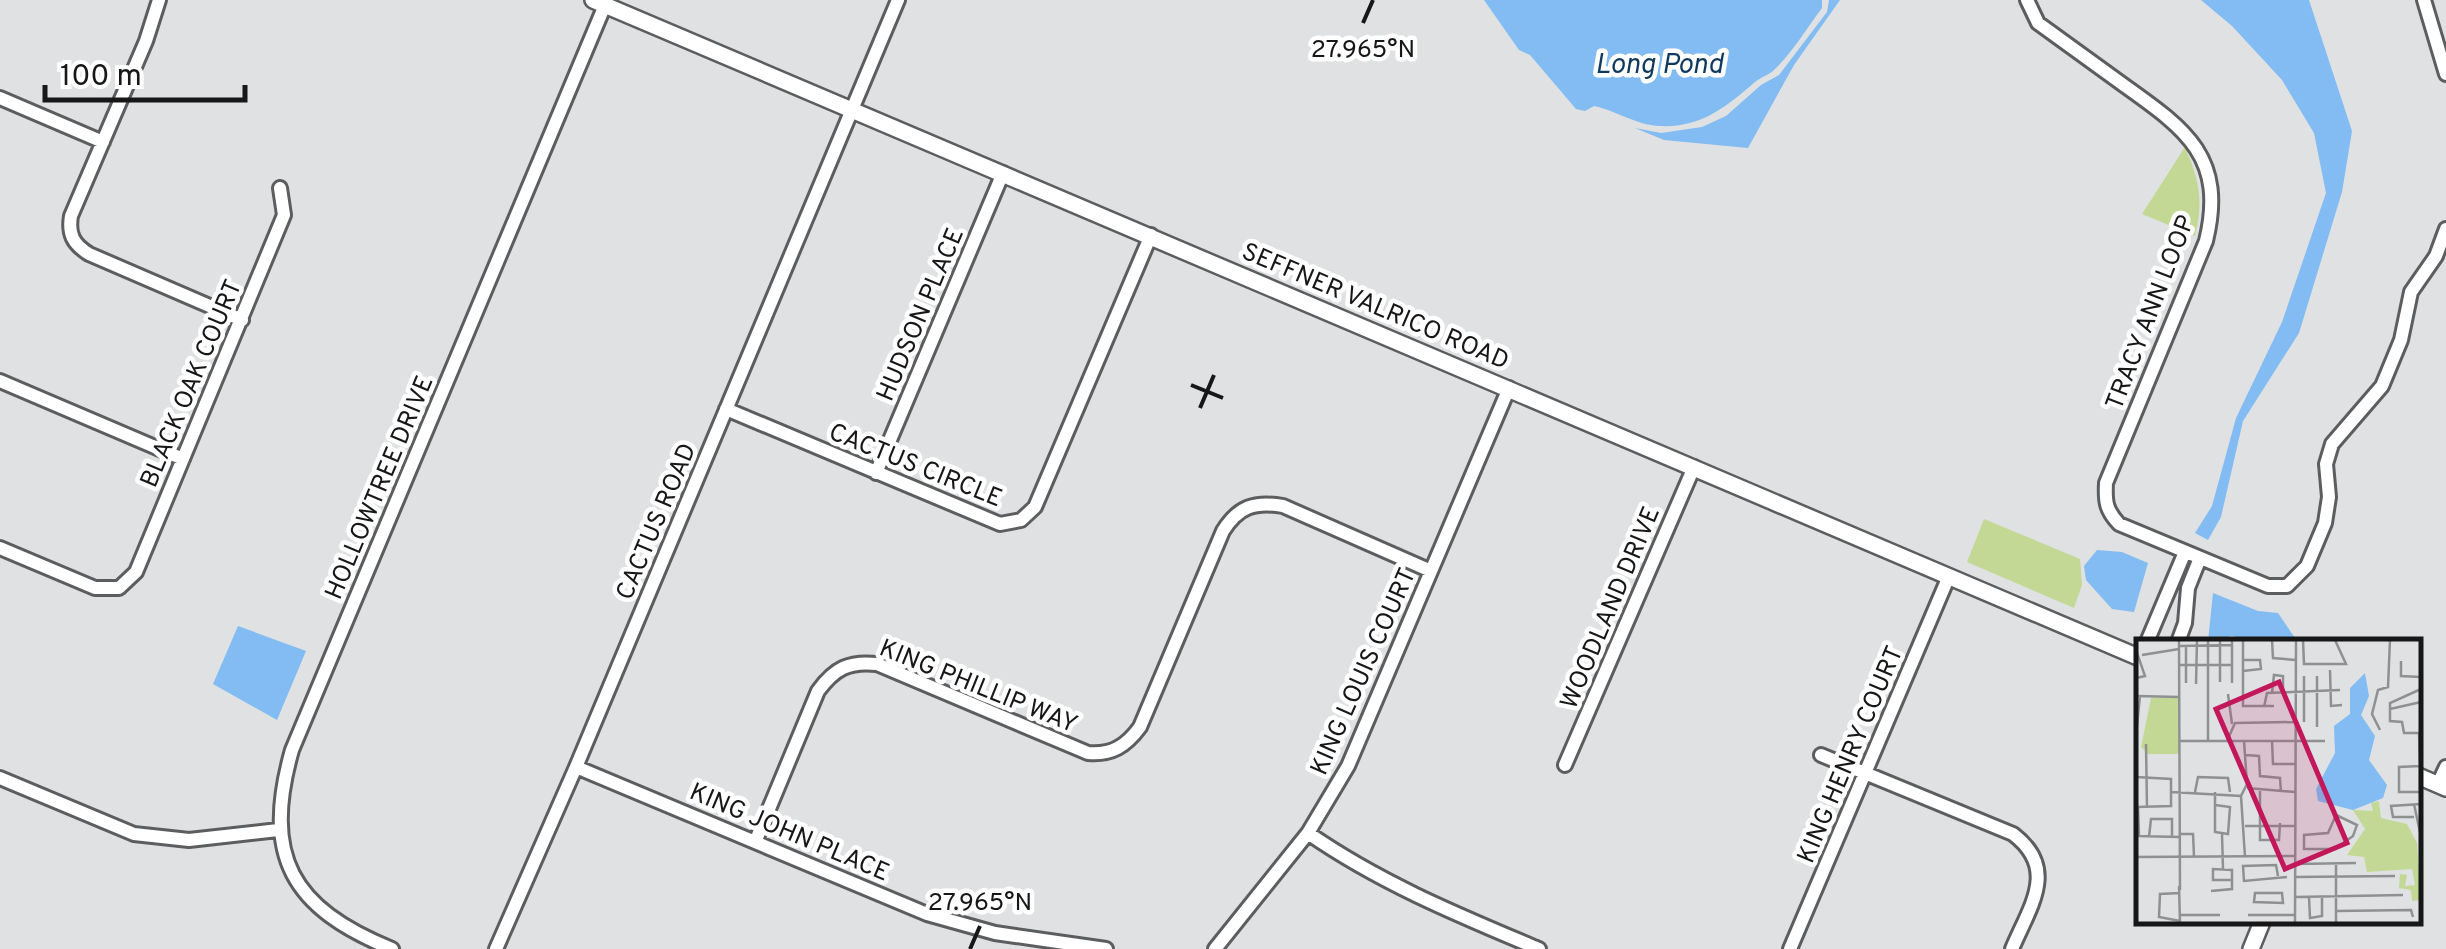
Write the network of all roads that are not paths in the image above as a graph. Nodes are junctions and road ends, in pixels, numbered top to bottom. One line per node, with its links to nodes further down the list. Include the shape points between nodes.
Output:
1 (159, 0): 9 (street)
2 (898, 0): 8 (street, CACTUS ROAD)
3 (2027, 0): 22 (street, TRACY ANN LOOP, via 2038,24 2183,130 2212,185 2206,241 2106,483 2104,502 2119,524)
4 (2424, 0): 6 (street)
5 (599, 3): 8 (street, SEFFNER VALRICO ROAD); 38 (street, HOLLOWTREE DRIVE, via 292,750)
6 (2446, 74)
7 (0, 98): 9 (street)
8 (852, 109): 10 (street, SEFFNER VALRICO ROAD); 17 (street, CACTUS ROAD)
9 (103, 142): 14 (street, via 71,216 72,239 89,254)
10 (1003, 173): 13 (street, SEFFNER VALRICO ROAD); 20 (street, HUDSON PLACE)
11 (280, 188): 14 (street, BLACK OAK COURT, via 284,215)
12 (2446, 228): 23 (street, TRACY ANN LOOP, via 2411,292 2382,386 2332,444 2325,523 2299,578 2268,586)
13 (1151, 236): 16 (street, SEFFNER VALRICO ROAD); 20 (street, CACTUS CIRCLE, via 1029,515 1000,524)
14 (242, 320): 18 (street, BLACK OAK COURT)
15 (0, 381): 18 (street)
16 (1508, 388): 19 (street, SEFFNER VALRICO ROAD); 24 (street, KING LOUIS COURT)
17 (726, 410): 20 (street, CACTUS CIRCLE); 33 (street, CACTUS ROAD)
18 (183, 458): 21 (street, BLACK OAK COURT, via 136,572 119,588 96,588)
19 (1694, 468): 25 (street, SEFFNER VALRICO ROAD); 32 (street, WOODLAND DRIVE)
20 (876, 473)
21 (0, 548)
22 (2185, 552): 23 (street, TRACY ANN LOOP); 26 (street)
23 (2200, 558): 27 (street)
24 (1431, 571): 39 (street, KING LOUIS COURT, via 1348,766); 40 (street, KING PHILLIP WAY, via 1282,506 1246,507 1223,531 1140,726 1129,742 1102,754 877,664 845,665 818,690)
25 (1948, 576): 30 (street, SEFFNER VALRICO ROAD); 35 (street, KING HENRY COURT)
26 (2162, 608): 27 (street); 28 (street)
27 (2186, 618): 29 (street)
28 (2148, 639)
29 (2179, 639)
30 (2136, 656)
31 (1821, 756): 35 (street)
32 (1566, 765)
33 (576, 767): 40 (street, KING JOHN PLACE); 43 (street, CACTUS ROAD)
34 (2446, 767): 37 (street)
35 (1865, 773): 47 (street, KING HENRY COURT); 48 (street, via 2030,846 2040,874)
36 (0, 778): 38 (street, via 134,834 189,840)
37 (2442, 786)
38 (278, 830): 42 (street, HOLLOWTREE DRIVE, via 295,879 328,917)
39 (1308, 833): 45 (street, KING LOUIS COURT); 46 (street, via 1405,892)
40 (756, 840): 44 (street, KING JOHN PLACE, via 928,914 995,933)
41 (2261, 924): 49 (street)
42 (392, 949)
43 (496, 949)
44 (1106, 949)
45 (1215, 949)
46 (1539, 949)
47 (1790, 949)
48 (2012, 949)
49 (2250, 949)

